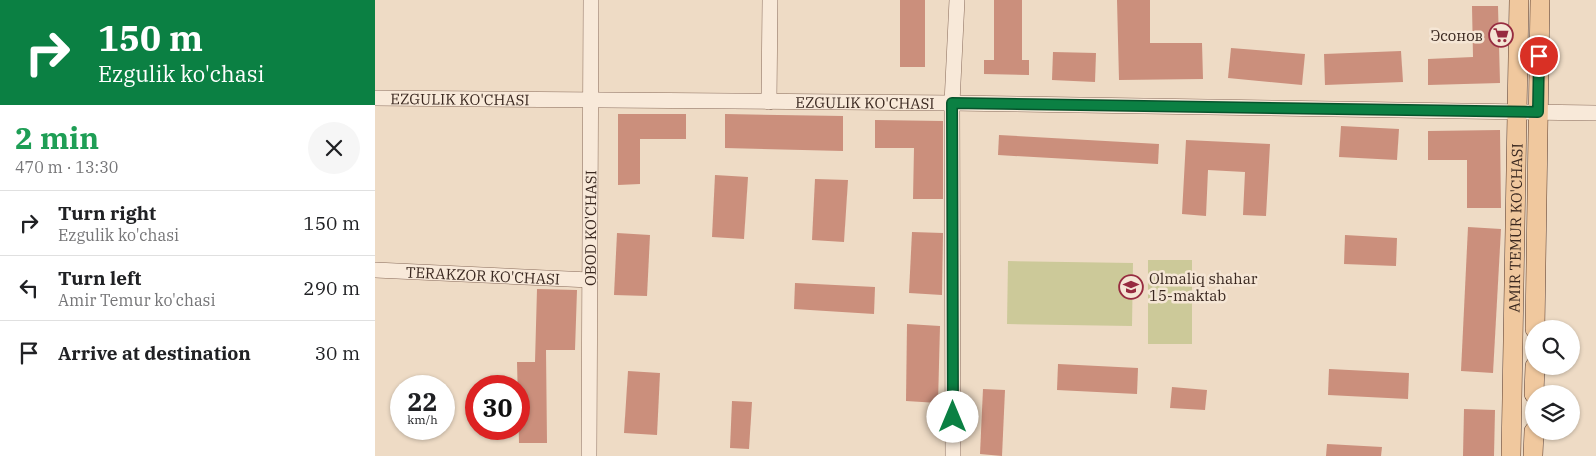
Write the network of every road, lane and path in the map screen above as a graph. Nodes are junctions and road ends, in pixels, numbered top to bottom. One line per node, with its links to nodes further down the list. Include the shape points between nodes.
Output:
1 (591, 0): 7 (street, OBOD KO'CHASI)
2 (770, 0): 8 (street)
3 (957, 0): 9 (street)
4 (1519, 0): 10 (main road, AMIR TEMUR KO'CHASI)
5 (1540, 0): 11 (main road, AMIR TEMUR KO'CHASI)
6 (375, 98): 7 (street, EZGULIK KO'CHASI)
7 (591, 101): 8 (street, EZGULIK KO'CHASI); 14 (street, OBOD KO'CHASI)
8 (769, 102): 9 (street, EZGULIK KO'CHASI)
9 (952, 103): 10 (street, EZGULIK KO'CHASI); 18 (street)
10 (1518, 111): 11 (street, EZGULIK KO'CHASI); 19 (main road, AMIR TEMUR KO'CHASI)
11 (1538, 112): 12 (street, EZGULIK KO'CHASI); 15 (main road, AMIR TEMUR KO'CHASI)
12 (1596, 113)
13 (375, 270): 14 (street, TERAKZOR KO'CHASI)
14 (590, 280): 17 (street, OBOD KO'CHASI)
15 (1535, 320)
16 (1534, 440): 20 (main road)
17 (589, 456)
18 (953, 456)
19 (1511, 456)
20 (1533, 456)

